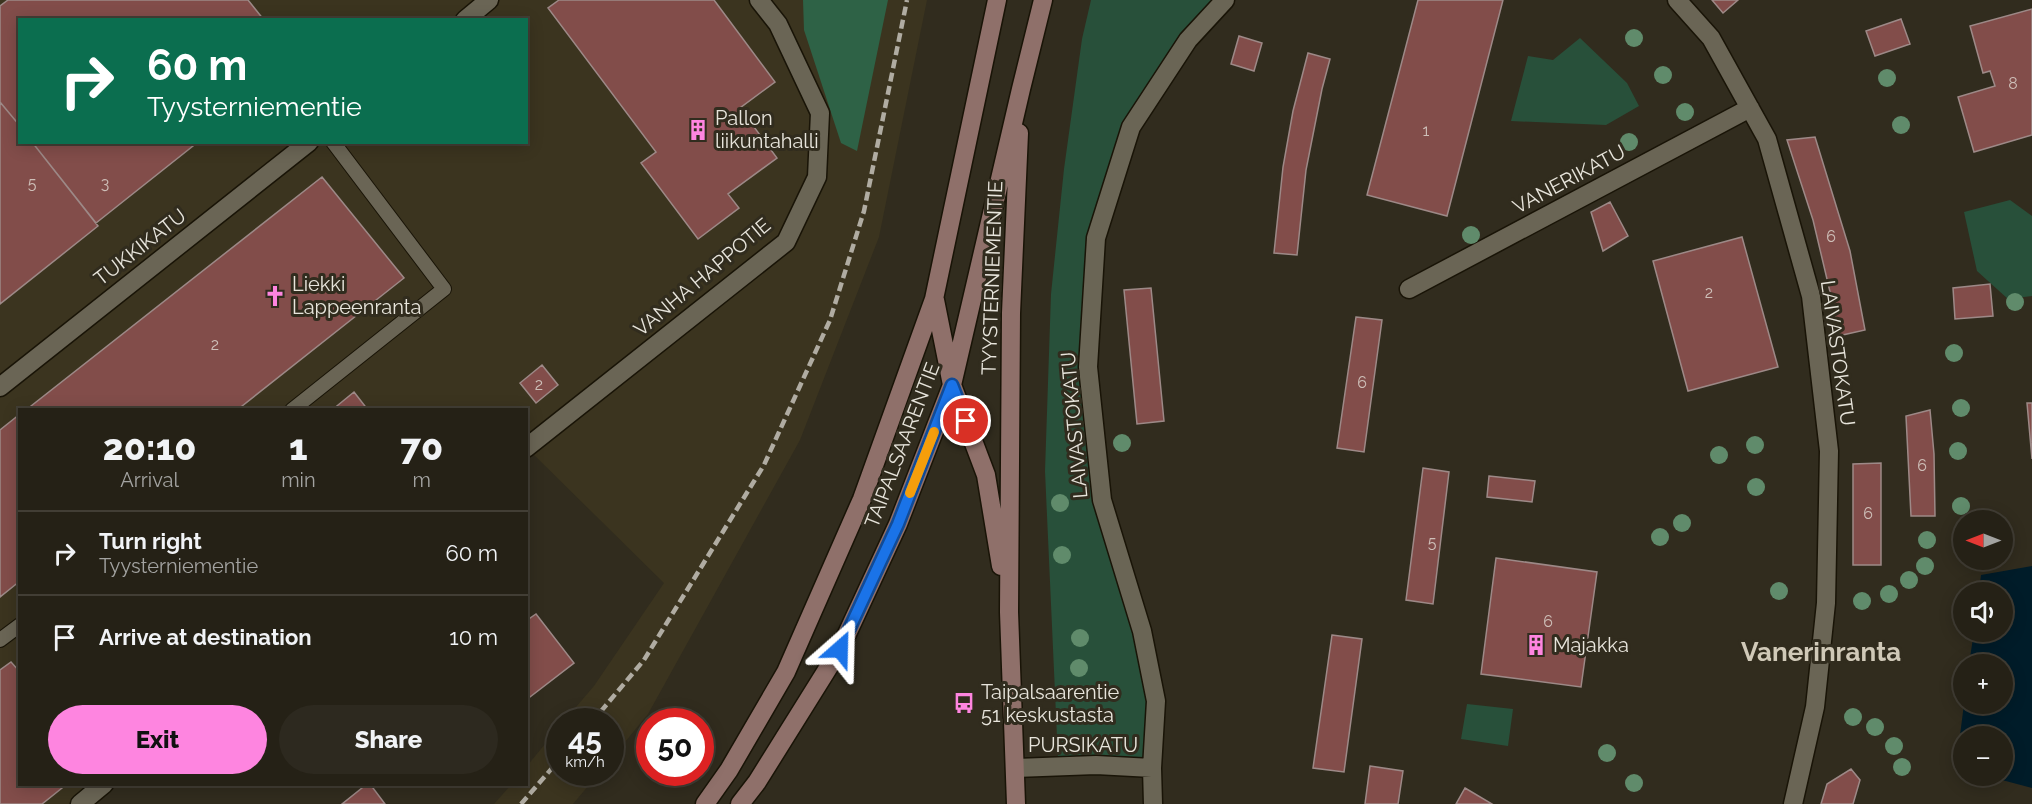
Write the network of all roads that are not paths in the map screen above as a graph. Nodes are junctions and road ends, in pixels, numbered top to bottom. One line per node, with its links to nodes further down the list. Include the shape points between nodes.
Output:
1 (489, 0): 7 (street)
2 (759, 0): 17 (street, VANHA HAPPOTIE, via 778,24 820,113 817,177 786,242)
3 (997, 0): 13 (main road, TAIPALSAARENTIE)
4 (1043, 0): 8 (main road, TAIPALSAARENTIE)
5 (1225, 0): 22 (street, LAIVASTOKATU, via 1188,40 1131,127 1096,238 1088,367 1102,500 1142,631 1156,701)
6 (1677, 0): 9 (street, LAIVASTOKATU, via 1711,38)
7 (467, 18)
8 (1021, 89): 14 (main road, TAIPALSAARENTIE); 18 (main road, TYYSTERNIEMENTIE, via 1011,313)
9 (1750, 108): 12 (street, VANERIKATU); 29 (street, LAIVASTOKATU, via 1767,139 1811,296 1829,451 1826,603 1815,707)
10 (306, 144): 15 (street, TUKKIKATU)
11 (335, 144): 16 (lane, via 444,289)
12 (1409, 289)
13 (934, 298): 14 (main road, TYYSTERNIEMENTIE); 25 (main road, TAIPALSAARENTIE, via 862,499 786,672)
14 (952, 385): 18 (main road, TYYSTERNIEMENTIE, via 986,475); 26 (main road, TAIPALSAARENTIE, via 898,524 840,649 758,782)
15 (0, 387)
16 (295, 408)
17 (528, 446)
18 (1008, 612): 21 (main road, TYYSTERNIEMENTIE)
19 (18, 626): 20 (lane)
20 (0, 640)
21 (1015, 768): 22 (street, PURSIKATU); 27 (main road, TYYSTERNIEMENTIE)
22 (1152, 768): 28 (street, PURSIKATU)
23 (102, 786): 24 (street)
24 (80, 804)
25 (705, 804)
26 (740, 804)
27 (1016, 804)
28 (1153, 804)
29 (1793, 804)

